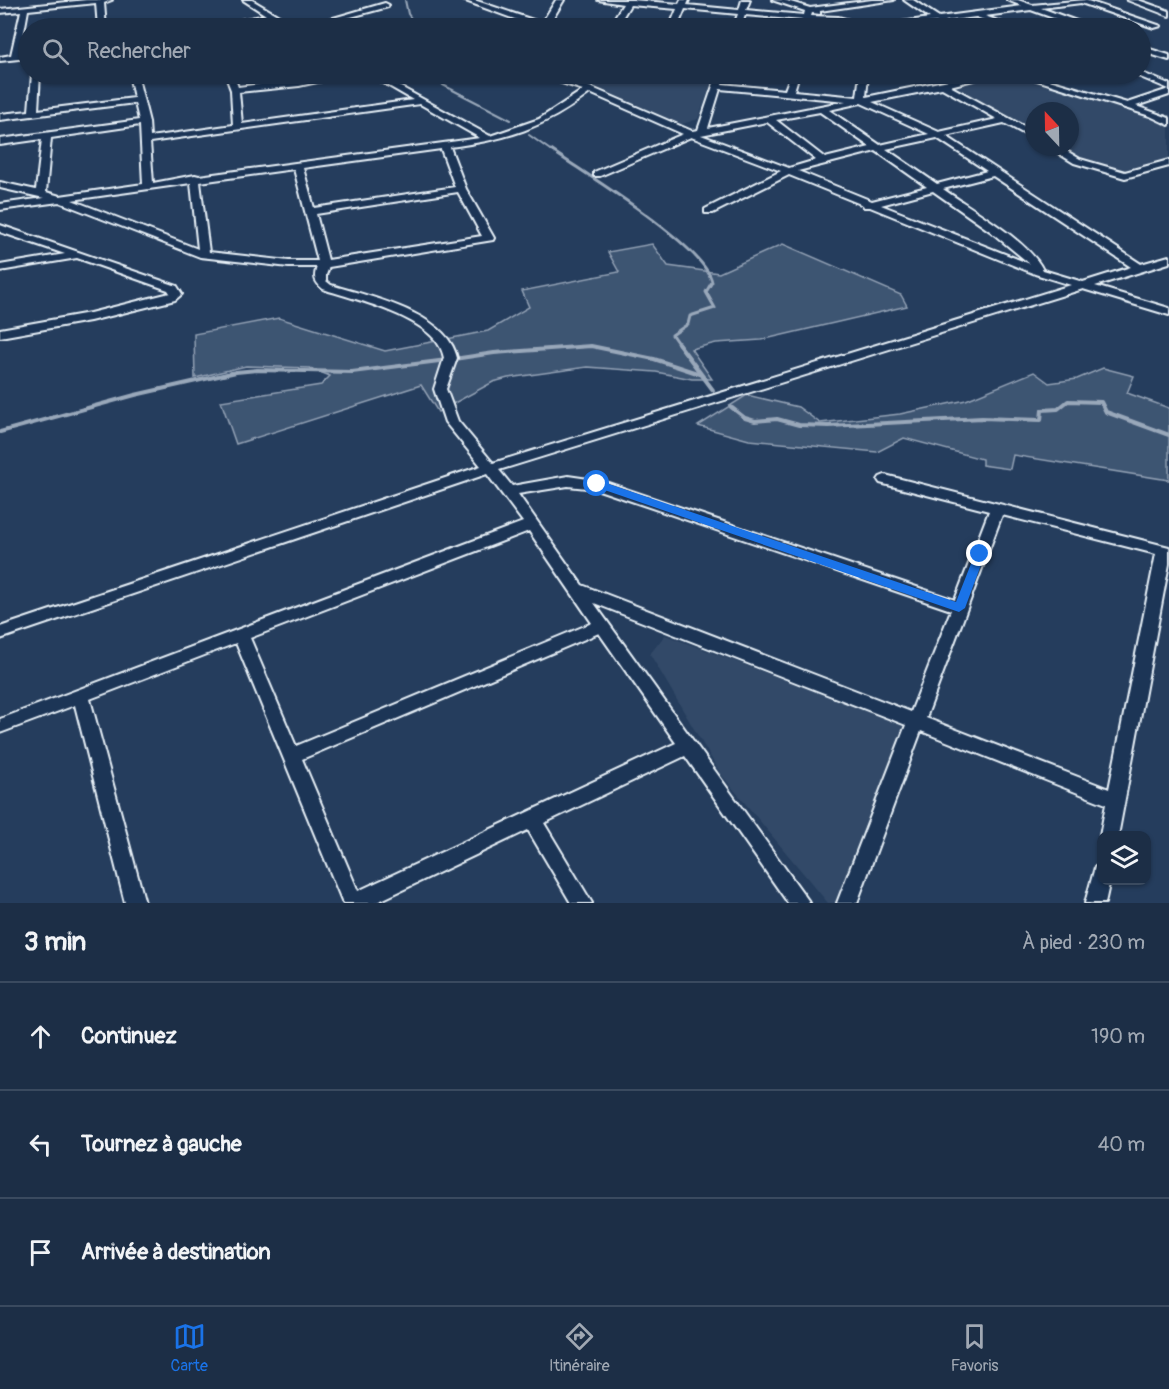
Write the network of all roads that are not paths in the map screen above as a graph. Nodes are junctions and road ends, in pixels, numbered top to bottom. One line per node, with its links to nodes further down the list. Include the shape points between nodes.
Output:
1 (104, 0): 19 (street); 27 (street)
2 (247, 0): 25 (street)
3 (467, 0): 31 (street)
4 (560, 0): 32 (street)
5 (602, 0): 13 (street)
6 (746, 0): 21 (street)
7 (776, 0): 22 (street)
8 (821, 0): 17 (street)
9 (890, 0): 17 (street)
10 (909, 0): 38 (street)
11 (1011, 0): 18 (street)
12 (1131, 0): 23 (street)
13 (628, 1): 15 (street); 33 (street)
14 (1080, 1): 18 (street); 42 (street)
15 (684, 3): 21 (street); 34 (street)
16 (385, 5): 30 (street)
17 (829, 7): 22 (street)
18 (1029, 8): 24 (street); 41 (street)
19 (25, 9): 20 (street); 26 (street)
20 (0, 11)
21 (743, 12): 22 (street); 35 (street)
22 (808, 14): 36 (street); 37 (street)
23 (1169, 14)
24 (975, 15): 39 (street); 40 (street)
25 (271, 16): 28 (street); 29 (street)
26 (23, 18)
27 (103, 18)
28 (260, 18)
29 (275, 18)
30 (339, 18)
31 (516, 18)
32 (549, 18)
33 (618, 18)
34 (677, 18)
35 (741, 18)
36 (807, 18)
37 (829, 18)
38 (934, 18)
39 (952, 18)
40 (984, 18)
41 (1058, 18)
42 (1132, 18)
43 (1169, 23): 45 (street)
44 (1151, 24): 45 (street)
45 (1157, 26): 46 (street)
46 (1151, 28)
47 (18, 43): 49 (street)
48 (1151, 52): 51 (street)
49 (15, 57): 50 (street); 52 (street)
50 (18, 57)
51 (1169, 58)
52 (0, 59)
53 (1151, 80): 67 (street)
54 (35, 84): 77 (street)
55 (135, 84): 72 (street)
56 (233, 84): 68 (street)
57 (290, 84): 68 (street)
58 (389, 84): 74 (street)
59 (575, 84): 64 (street)
60 (792, 84): 70 (street)
61 (863, 84): 73 (street)
62 (948, 84): 65 (street)
63 (1055, 84): 75 (street)
64 (578, 85): 69 (street)
65 (944, 85): 73 (street); 80 (street)
66 (717, 86): 70 (street); 85 (street)
67 (1169, 87)
68 (235, 90): 83 (street)
69 (589, 90): 85 (street); 88 (street, via 534,126)
70 (789, 92): 73 (street)
71 (1169, 92): 75 (street)
72 (139, 100): 77 (street); 81 (street)
73 (861, 100): 76 (street); 86 (street)
74 (419, 102): 83 (street); 88 (street)
75 (1128, 106): 82 (street)
76 (820, 108): 79 (street); 92 (street)
77 (33, 113): 78 (street)
78 (0, 117)
79 (768, 118): 85 (street); 94 (street)
80 (1005, 120): 84 (street); 86 (street)
81 (144, 122): 87 (street); 89 (street)
82 (1169, 122)
83 (238, 127): 89 (street)
84 (1025, 131)
85 (696, 133): 97 (street); 99 (street)
86 (939, 135): 92 (street); 98 (street)
87 (47, 136): 90 (street); 105 (street)
88 (489, 139): 91 (street)
89 (145, 140): 102 (street)
90 (0, 142)
91 (444, 145): 96 (street); 104 (street)
92 (879, 148): 94 (street); 103 (street)
93 (1068, 156): 95 (street, via 1125,175)
94 (823, 161): 97 (street)
95 (1169, 163)
96 (297, 164): 100 (street); 110 (street)
97 (789, 171): 107 (street); 109 (street)
98 (996, 172): 103 (street); 117 (street)
99 (597, 174)
100 (195, 178): 102 (street); 112 (street)
101 (0, 185): 105 (street)
102 (148, 186): 106 (street)
103 (934, 188): 107 (street); 118 (street, via 1033,260)
104 (461, 189): 110 (street); 115 (street, via 489,238)
105 (41, 194): 106 (street)
106 (58, 198): 108 (street); 112 (street)
107 (868, 205): 118 (street)
108 (0, 207)
109 (709, 211)
110 (309, 212): 115 (street)
111 (0, 228): 113 (street)
112 (204, 255): 115 (street)
113 (76, 256): 116 (street); 121 (street, via 173,288 176,294 90,317)
114 (1169, 259): 117 (street)
115 (324, 264): 122 (street, via 320,275 327,287 405,314 444,340 451,359 440,389 446,411)
116 (0, 268)
117 (1139, 268): 119 (street)
118 (1039, 272): 119 (street)
119 (1082, 285): 120 (street); 122 (street)
120 (1169, 312)
121 (0, 333)
122 (491, 468): 124 (street); 131 (street)
123 (885, 480): 125 (street)
124 (509, 491): 126 (street); 129 (street, via 568,481 597,484)
125 (997, 510): 127 (street); 129 (street)
126 (533, 524): 128 (street); 132 (street)
127 (1166, 551): 138 (street)
128 (576, 589): 130 (street); 134 (street)
129 (959, 608): 134 (street)
130 (603, 625): 136 (street); 137 (street)
131 (0, 633)
132 (241, 635): 133 (street); 137 (street)
133 (81, 696): 135 (street); 142 (street)
134 (918, 722): 138 (street); 146 (street)
135 (0, 726)
136 (688, 746): 139 (street); 145 (street)
137 (291, 756): 143 (street)
138 (1117, 800): 140 (street)
139 (532, 819): 143 (street); 144 (street)
140 (1110, 831)
141 (1099, 885): 147 (street)
142 (135, 903)
143 (353, 903)
144 (582, 903)
145 (800, 903)
146 (847, 903)
147 (1095, 903)

